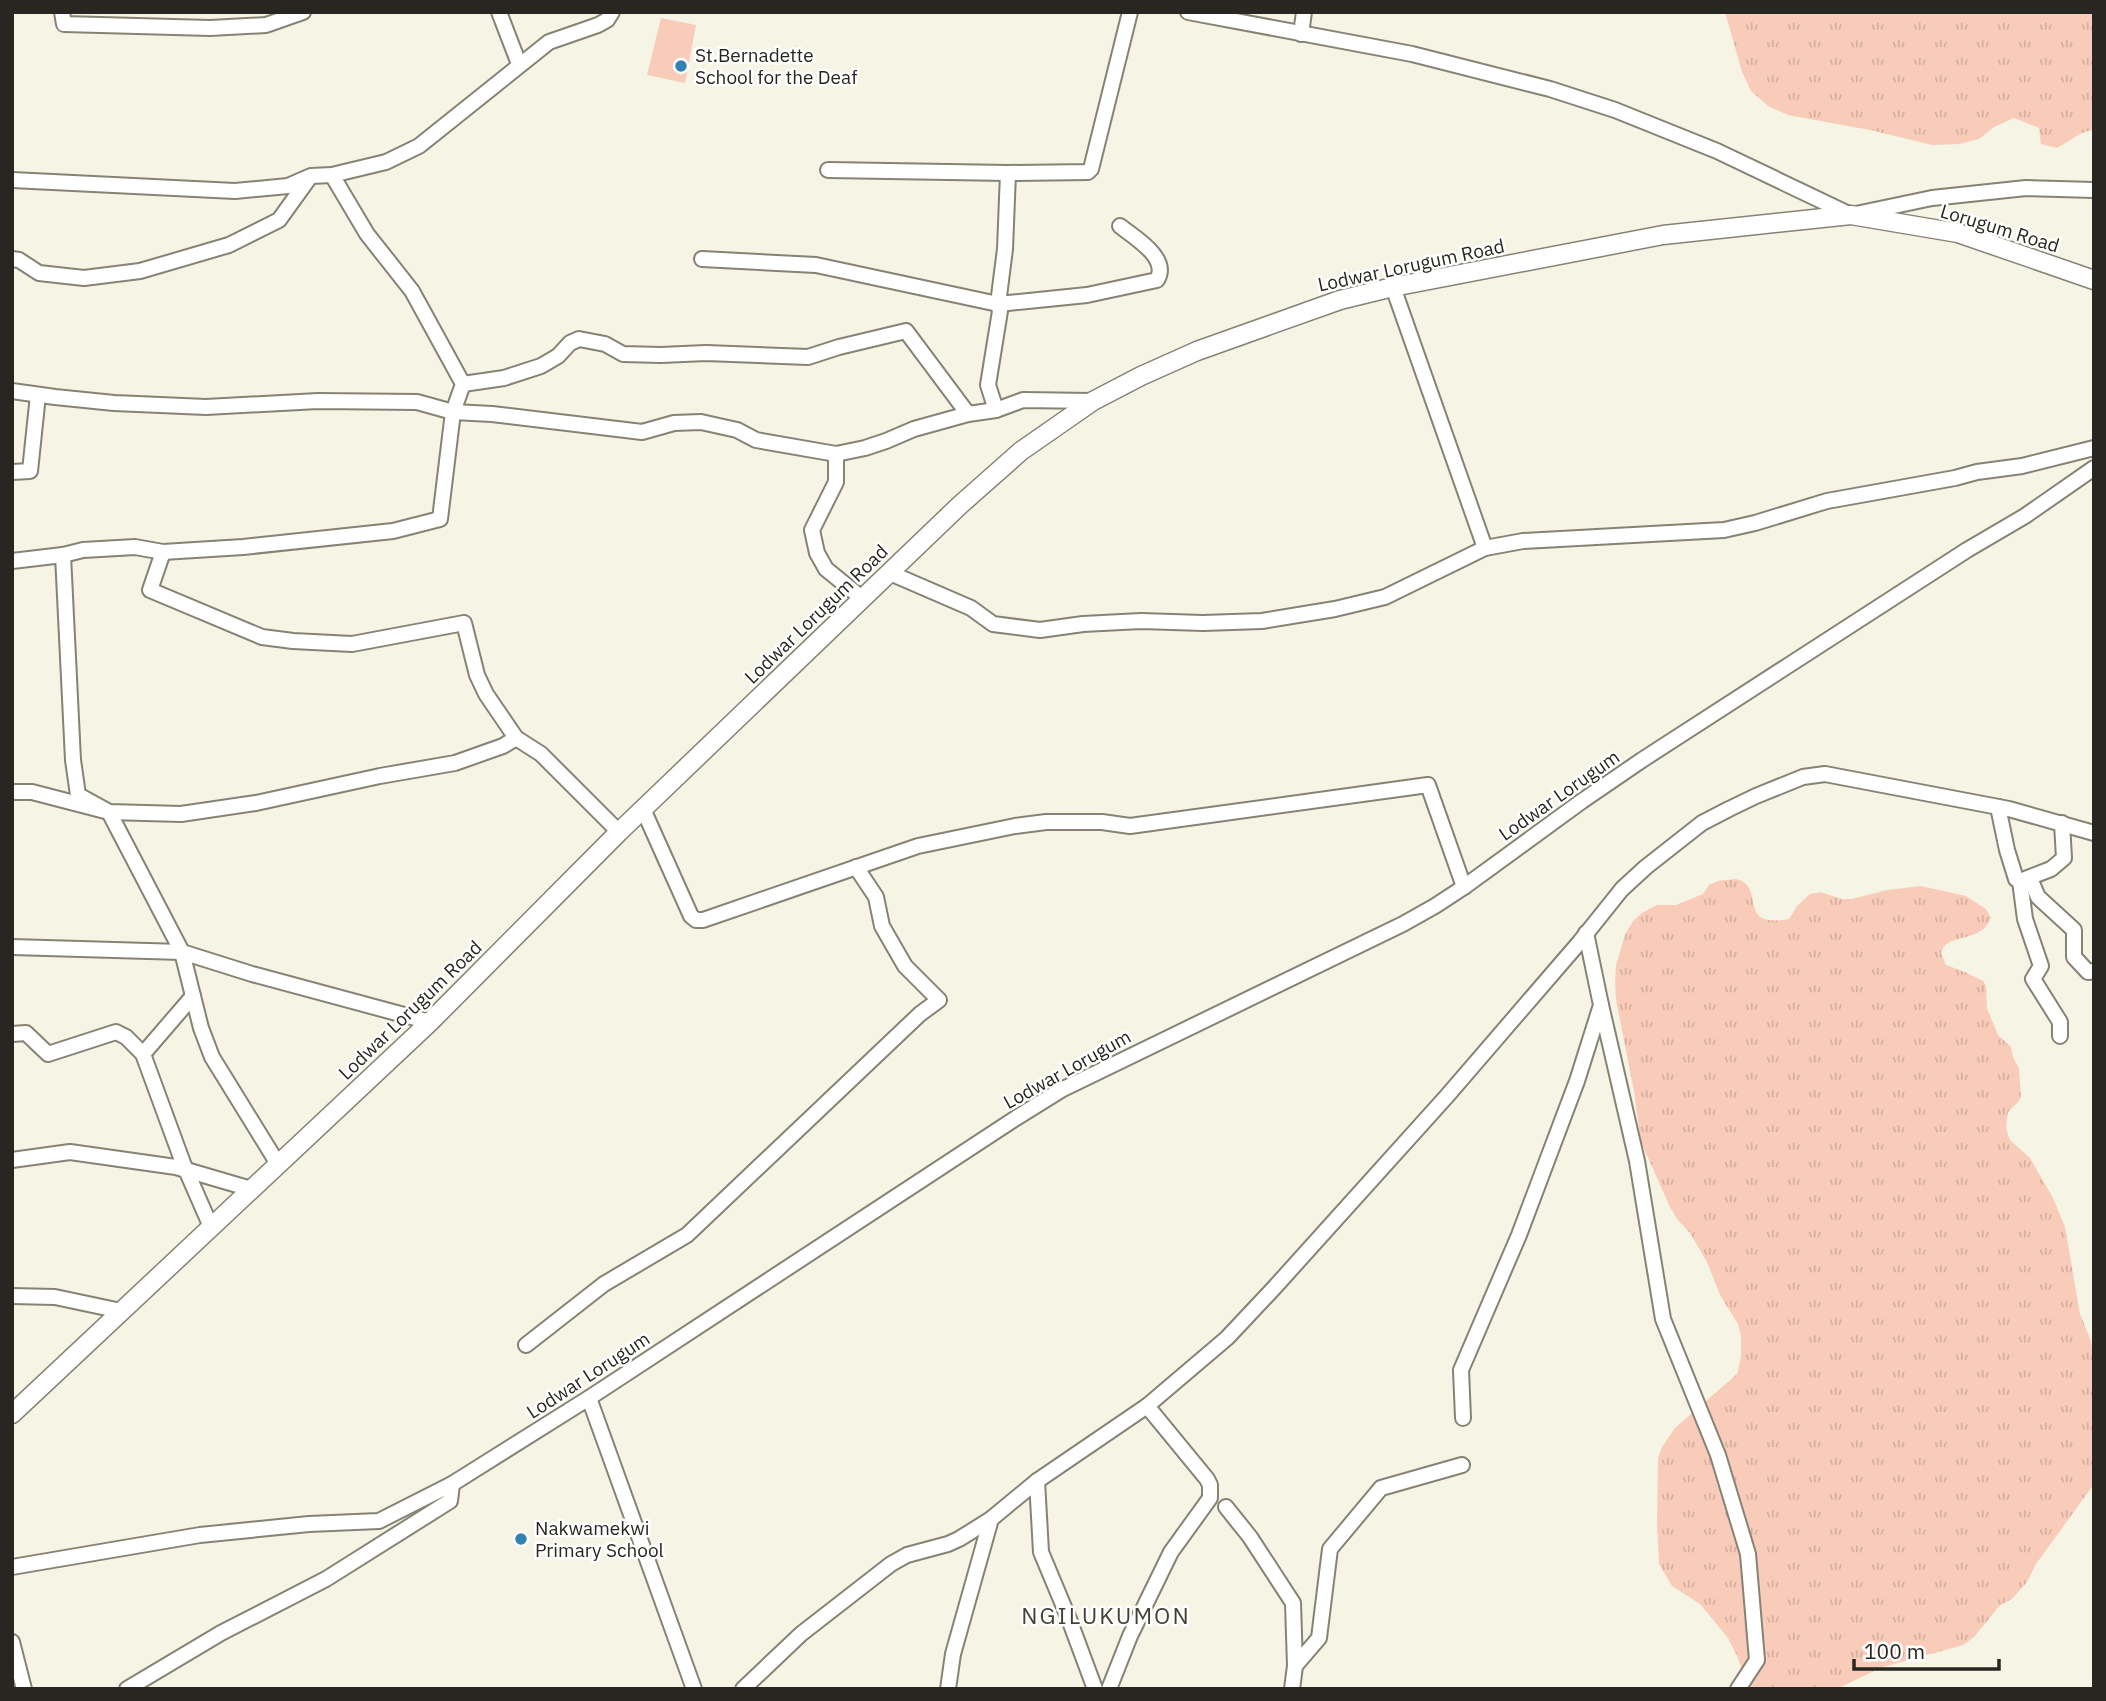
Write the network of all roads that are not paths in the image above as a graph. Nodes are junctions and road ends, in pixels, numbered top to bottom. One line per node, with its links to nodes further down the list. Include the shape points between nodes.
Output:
1 (62, 12): 8 (street, via 64,24 210,28 266,24)
2 (303, 12): 8 (street)
3 (499, 12): 10 (street)
4 (612, 12): 10 (street, via 598,25 549,42)
5 (1130, 12): 12 (street, via 1088,173)
6 (1188, 12): 9 (street)
7 (1304, 12): 9 (street)
8 (289, 15)
9 (1301, 34): 17 (street, via 1452,62 1615,110 1751,166)
10 (519, 64): 13 (street, via 419,146 386,162)
11 (828, 170): 12 (street)
12 (1008, 173): 23 (street)
13 (332, 175): 14 (street); 24 (street, via 367,234 412,291)
14 (311, 176): 15 (street, via 288,186 235,191); 19 (street, via 279,220 229,245 140,271 85,278 39,273)
15 (12, 180)
16 (2094, 190): 17 (street, via 2026,188 1932,198)
17 (1851, 215): 21 (main road, Lorugum Road, via 1958,233); 22 (main road, Lodwar Lorugum Road, via 1663,235)
18 (1120, 226): 23 (street, via 1158,260 1157,280 1087,295)
19 (12, 259)
20 (702, 259): 23 (street, via 816,265)
21 (2094, 280)
22 (1393, 287): 27 (main road, Lodwar Lorugum Road, via 1340,300 1197,351); 35 (street)
23 (998, 304): 28 (street, via 988,385)
24 (463, 384): 29 (street); 30 (street, via 505,378 541,366 579,339 605,344 623,354 807,357 906,331)
25 (12, 391): 26 (street)
26 (38, 395): 29 (street, via 206,407 417,402); 34 (street, via 30,471)
27 (1093, 401): 28 (street, via 1023,400); 39 (main road, Lodwar Lorugum Road, via 1021,451)
28 (996, 410): 30 (street)
29 (453, 412): 32 (street, via 642,432 674,423 701,422 737,430 756,440); 36 (street, via 440,519 393,531)
30 (968, 414): 32 (street)
31 (2094, 448): 35 (street, via 2022,466 1827,501 1724,530 1537,540)
32 (836, 453): 40 (street, via 836,482 813,530 817,553 825,569)
33 (2094, 468): 51 (street, Lodwar Lorugum, via 1642,760)
34 (12, 472)
35 (1485, 548): 39 (street, via 1385,597 1262,621 1141,621 1040,630 993,624 971,608)
36 (163, 552): 37 (street, via 135,547); 41 (street, via 150,590 262,637 352,644 464,623 477,675)
37 (63, 555): 38 (street); 45 (street, via 78,795)
38 (12, 561)
39 (890, 573): 40 (main road, Lodwar Lorugum Road)
40 (863, 599): 44 (main road, Lodwar Lorugum Road)
41 (516, 738): 45 (street, via 455,763 256,803 181,814); 47 (street, via 541,754)
42 (12, 792): 45 (street, via 32,792)
43 (1998, 807): 46 (street); 50 (street, via 2007,850); 52 (street, via 1825,774 1803,777 1702,823 1622,889)
44 (643, 809): 47 (main road, Lodwar Lorugum Road); 49 (street, via 696,920)
45 (109, 812): 54 (street)
46 (2062, 823): 48 (street); 50 (street, via 2064,858 2051,869)
47 (619, 832): 58 (main road, Lodwar Lorugum Road)
48 (2094, 833)
49 (856, 867): 51 (street, via 918,846 1025,824 1130,826 1428,785); 69 (street, via 876,897 882,926 905,966 939,1000 687,1236 604,1284)
50 (2020, 881): 55 (street, via 2032,883 2038,897 2074,930 2074,957 2088,972); 60 (street, via 2025,919 2042,966 2033,979 2060,1022)
51 (1464, 887): 70 (street, Lodwar Lorugum, via 1403,924 1061,1090)
52 (1587, 933): 57 (street); 71 (street, via 1274,1289 1227,1338)
53 (12, 947): 54 (street)
54 (182, 952): 56 (street); 58 (street)
55 (2094, 971)
56 (193, 996): 61 (street); 63 (street, via 212,1057)
57 (1601, 1005): 73 (street, via 1519,1236 1461,1370); 90 (street, via 1637,1160 1663,1319 1718,1455 1748,1554 1757,1660)
58 (430, 1022): 63 (main road, Lodwar Lorugum Road)
59 (12, 1034): 61 (street, via 26,1034 48,1054 116,1032)
60 (2060, 1036)
61 (143, 1054): 64 (street)
62 (12, 1160): 64 (street, via 70,1152)
63 (278, 1164): 65 (main road, Lodwar Lorugum Road)
64 (186, 1170): 65 (street); 66 (street)
65 (251, 1189): 66 (main road, Lodwar Lorugum Road)
66 (211, 1227): 68 (main road, Lodwar Lorugum Road)
67 (12, 1296): 68 (street, via 55,1297)
68 (121, 1311): 72 (main road, Lodwar Lorugum Road)
69 (526, 1345)
70 (589, 1398): 76 (street, Lodwar Lorugum); 84 (street)
71 (1147, 1406): 75 (street); 88 (street, via 1207,1479 1210,1498 1171,1552)
72 (12, 1414)
73 (1463, 1418)
74 (1462, 1465): 81 (street, via 1381,1488 1347,1528 1330,1549 1319,1638)
75 (1037, 1481): 78 (street); 87 (street, via 1041,1552)
76 (452, 1484): 79 (street, Lodwar Lorugum, via 379,1521 200,1535); 83 (street, via 450,1501 326,1579 221,1633)
77 (1226, 1507): 81 (street, via 1293,1603)
78 (991, 1519): 85 (street, via 948,1544 920,1550 891,1564 801,1634); 86 (street, via 953,1654)
79 (12, 1567)
80 (12, 1642): 82 (street)
81 (1295, 1666): 89 (street)
82 (24, 1689)
83 (128, 1689)
84 (694, 1689)
85 (743, 1689)
86 (948, 1689)
87 (1095, 1689)
88 (1109, 1689)
89 (1292, 1689)
90 (1738, 1689)

